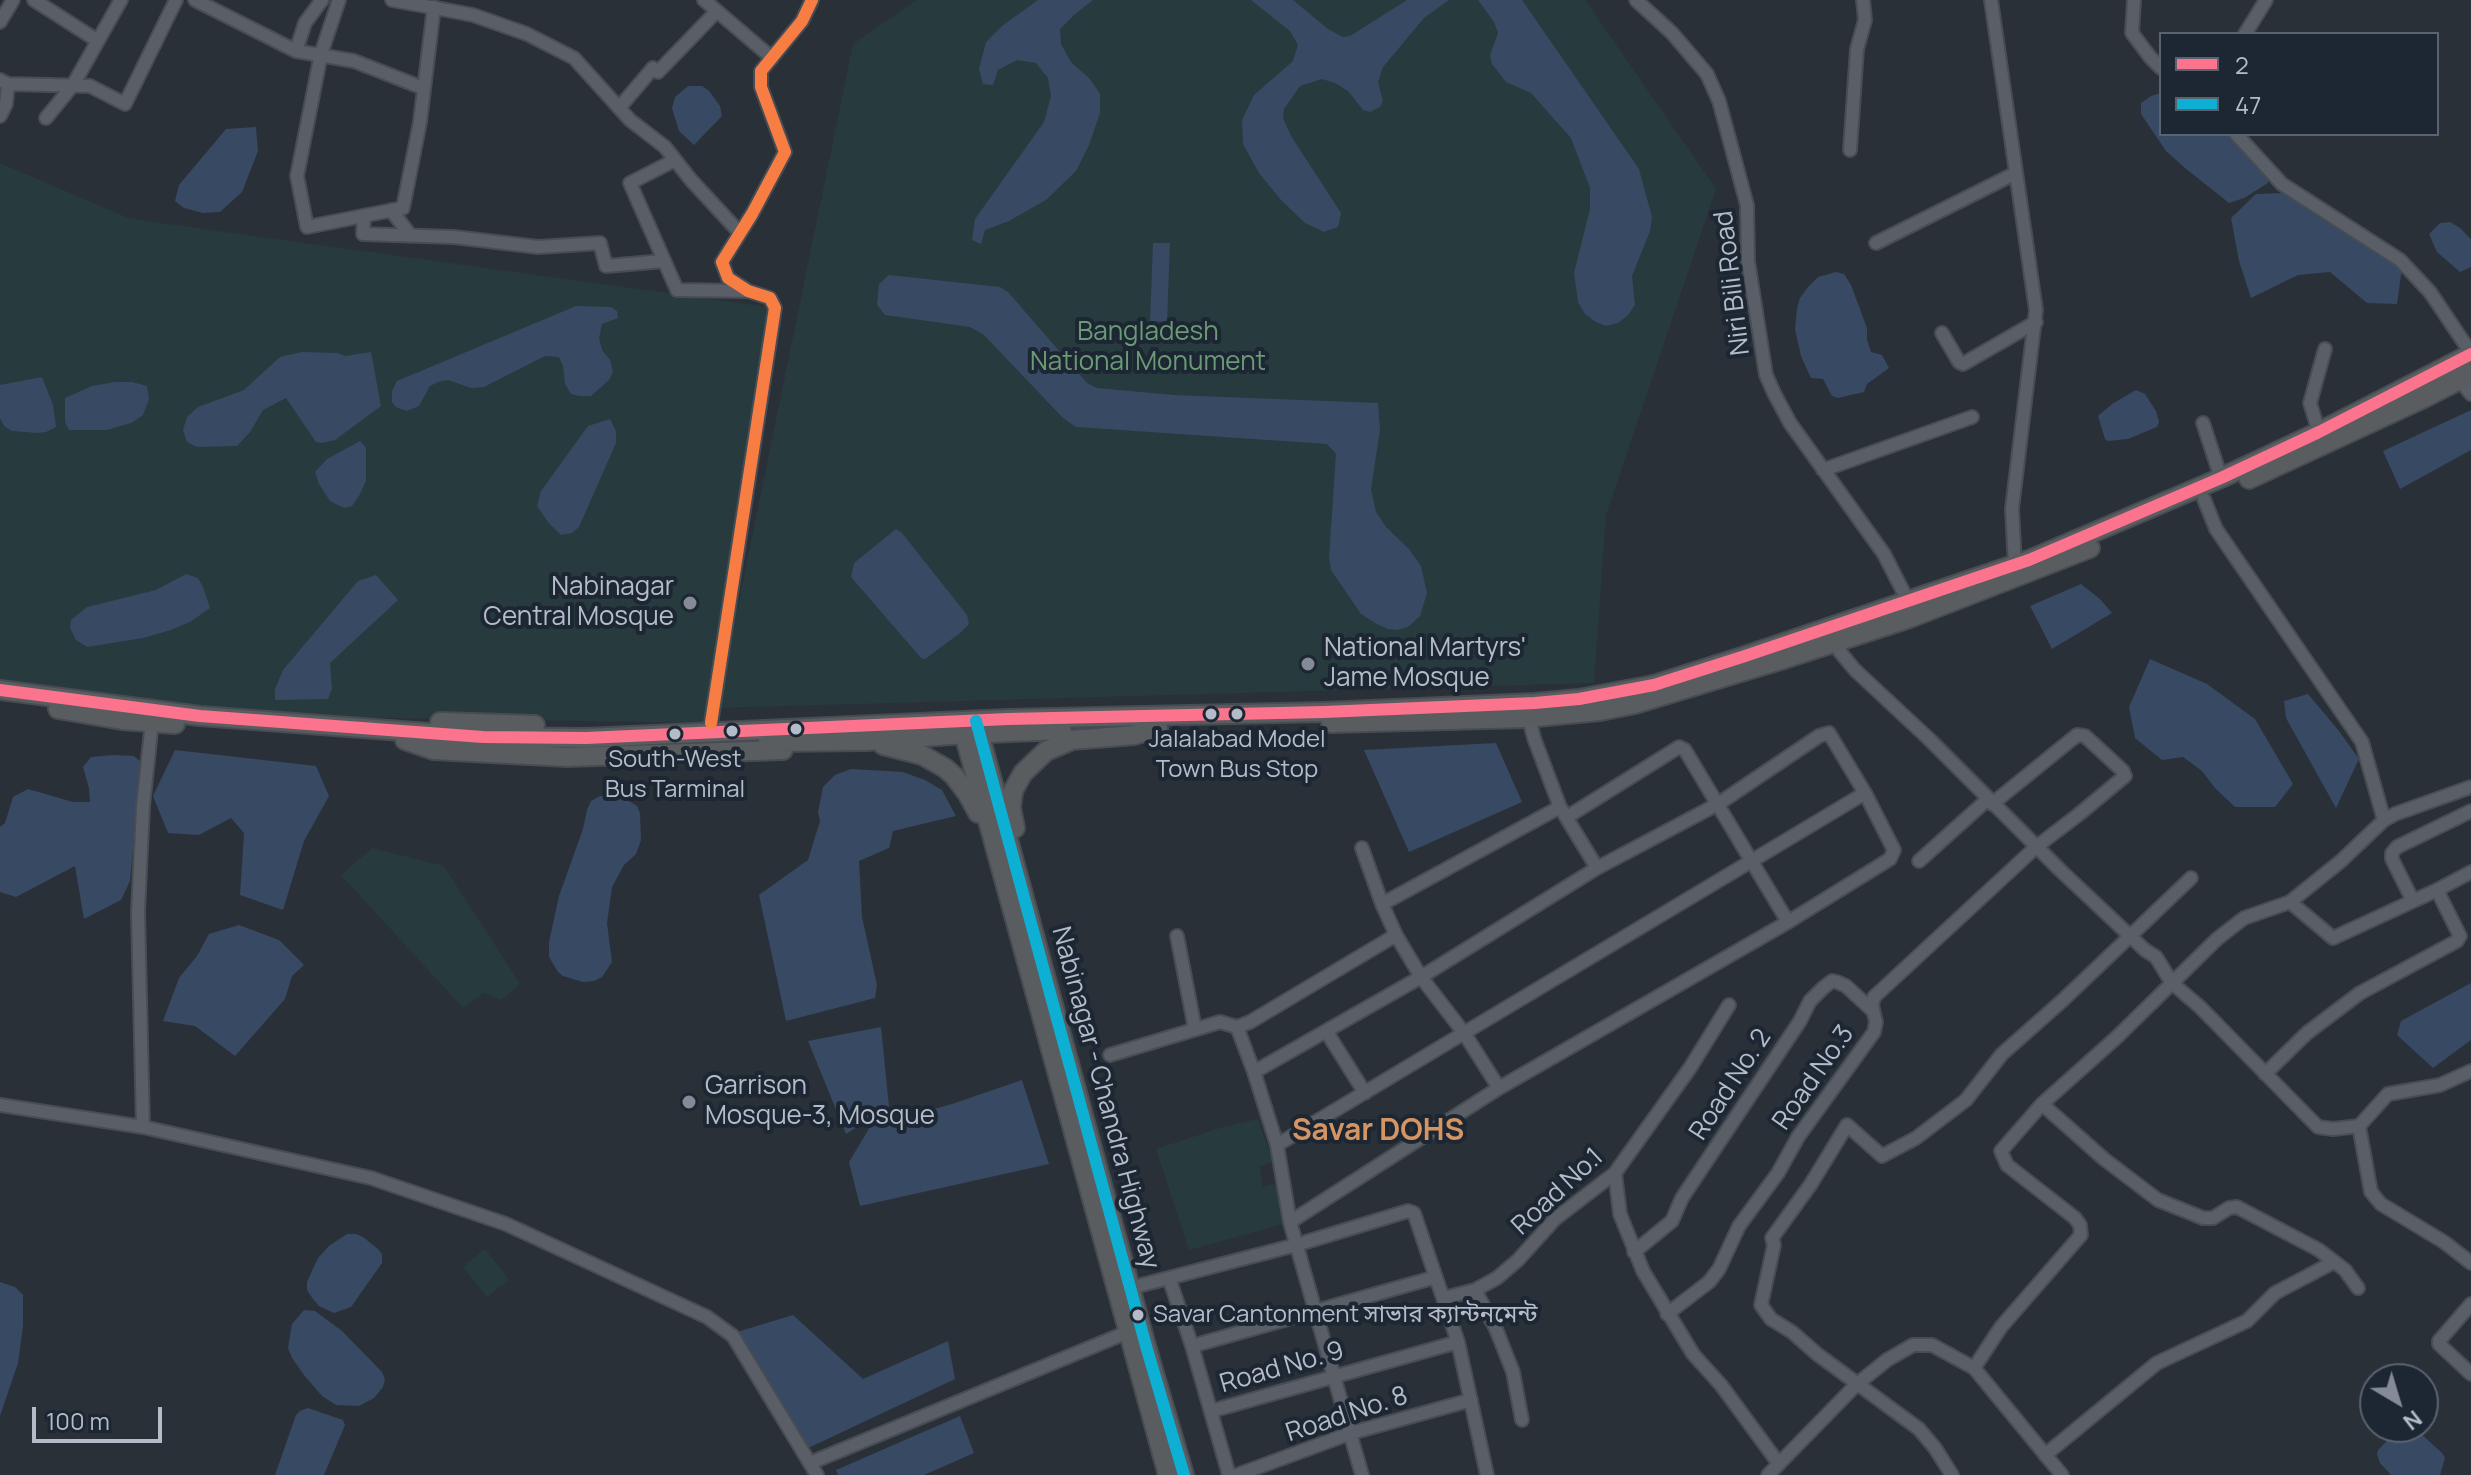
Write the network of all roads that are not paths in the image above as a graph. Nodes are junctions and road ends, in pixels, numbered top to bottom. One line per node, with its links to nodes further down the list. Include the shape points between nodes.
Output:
1 (13, 0): 18 (street)
2 (34, 0): 20 (street)
3 (121, 0): 20 (street)
4 (176, 0): 26 (street, via 125,104 90,86)
5 (195, 0): 21 (street)
6 (322, 0): 21 (street, via 305,23)
7 (339, 0): 22 (street)
8 (392, 0): 16 (street)
9 (704, 0): 17 (street)
10 (1636, 0): 50 (street, Niri Bili Road, via 1707,74 1719,101 1747,205 1748,261 1766,375 1790,423)
11 (1863, 0): 32 (street)
12 (1991, 0): 34 (street)
13 (2134, 0): 24 (street, via 2132,33)
14 (2266, 0): 19 (street)
15 (810, 1): 23 (street, via 802,21)
16 (434, 7): 27 (street); 28 (street, via 527,34 574,58)
17 (716, 12): 23 (street); 28 (street, via 658,72 653,68)
18 (0, 22)
19 (2246, 32)
20 (98, 41): 26 (street)
21 (296, 51): 22 (street)
22 (321, 54): 27 (street); 36 (street, via 297,176 307,227)
23 (772, 58): 37 (street, via 760,79 785,152)
24 (2159, 66)
25 (4, 82): 26 (street); 29 (street, via 6,104)
26 (73, 85): 30 (street)
27 (423, 88): 35 (street, via 403,208)
28 (619, 108): 33 (street)
29 (0, 116)
30 (46, 118)
31 (2238, 136): 45 (street, via 2282,184 2400,260 2430,292)
32 (1850, 150)
33 (675, 160): 37 (street); 40 (street, via 630,183)
34 (2014, 174): 39 (street); 42 (street)
35 (391, 210): 36 (street); 38 (street)
36 (364, 216): 38 (street, via 363,234)
37 (740, 233): 41 (street, via 722,262 728,278)
38 (411, 236): 40 (street, via 538,247 600,243 606,266)
39 (1876, 243)
40 (664, 261): 41 (street, via 677,290)
41 (748, 291): 62 (street, via 770,298 775,308)
42 (2036, 322): 43 (street, via 1963,364); 53 (street, via 2012,509)
43 (1942, 333)
44 (2325, 349): 49 (street, via 2310,403)
45 (2471, 354): 49 (highway)
46 (2467, 383): 52 (highway)
47 (1972, 417): 50 (street)
48 (2203, 423): 51 (street)
49 (2319, 432): 51 (highway)
50 (1823, 470): 54 (street, Niri Bili Road, via 1884,554)
51 (2221, 478): 53 (highway)
52 (2204, 499): 55 (highway, via 2054,563); 72 (street, via 2216,529 2362,742)
53 (2015, 565): 54 (highway)
54 (1908, 601): 58 (highway, via 1626,692 1535,703)
55 (1838, 641): 60 (highway, via 1650,700); 68 (street, via 1855,670)
56 (0, 690): 59 (highway)
57 (0, 699): 59 (highway, via 122,720)
58 (1408, 708): 62 (highway, via 1387,699 1365,699); 64 (highway)
59 (152, 716): 61 (highway); 65 (highway, via 488,748); 106 (street, via 138,912)
60 (1529, 718): 63 (highway); 71 (street)
61 (299, 723): 62 (highway, via 329,717 554,726); 64 (highway, via 483,737)
62 (711, 723)
63 (1158, 728): 64 (highway); 89 (highway, via 1057,745 1023,773 1013,791 1016,833 1050,954)
64 (972, 734): 65 (highway); 89 (highway, Nabinagar - Chandra Highway)
65 (866, 741): 89 (highway, via 934,761 967,793 980,817 1016,964)
66 (2471, 787): 72 (street)
67 (1865, 793): 69 (street, via 1829,733); 75 (street); 84 (street, via 1894,855)
68 (1990, 802): 73 (street); 73 (street, Road No.3, via 2077,735 2085,736 2123,771 2120,781); 76 (street)
69 (1718, 804): 71 (street, via 1679,747); 75 (street); 77 (street)
70 (2471, 811): 81 (street, via 2392,853)
71 (1564, 812): 77 (street); 83 (street)
72 (2384, 820): 82 (street)
73 (2036, 847): 87 (street); 92 (street, Road No.3, via 1874,997)
74 (1362, 848): 83 (street)
75 (1752, 860): 84 (street); 96 (street)
76 (1919, 861)
77 (1597, 868): 88 (street)
78 (2471, 872): 80 (street)
79 (2191, 878): 87 (street)
80 (2437, 890): 81 (street); 100 (street, via 2459,932 2457,941 2360,993)
81 (2413, 901): 82 (street, via 2333,938)
82 (2290, 902): 90 (street, via 2244,918)
83 (1382, 904): 85 (street)
84 (1788, 922): 101 (street)
85 (1396, 935): 88 (street); 93 (street)
86 (1177, 936): 94 (street)
87 (2130, 936): 90 (street, via 2156,957); 129 (street, via 2002,1054 1966,1100 1916,1138 1882,1156 1847,1125 1772,1238 1761,1305 1771,1319)
88 (1421, 977): 95 (street); 96 (street)
89 (1039, 983): 116 (highway, Nabinagar - Chandra Highway); 123 (highway, Nabinagar - Chandra Highway)
90 (2172, 983): 100 (street); 103 (street)
91 (1729, 1005): 108 (street, Road No.1)
92 (1873, 1011): 111 (street, Road No. 2, via 1846,986 1832,981 1810,1001 1672,1221); 122 (street, Road No.3, via 1874,1032 1739,1226 1719,1269)
93 (1237, 1027): 94 (street, via 1220,1022); 99 (street)
94 (1195, 1029): 97 (street)
95 (1326, 1031): 99 (street); 102 (street)
96 (1464, 1033): 101 (street); 102 (street)
97 (1110, 1055)
98 (2471, 1071): 105 (street, via 2440,1085 2388,1094)
99 (1254, 1072): 107 (street)
100 (2265, 1074): 105 (street, via 2318,1127)
101 (1499, 1088): 109 (street)
102 (1365, 1093): 107 (street)
103 (2042, 1104): 112 (street, via 2158,1200 2203,1218 2237,1207); 126 (street, via 2001,1151 2003,1158 2075,1218 2081,1235 2001,1327)
104 (0, 1105): 106 (street)
105 (2359, 1126): 113 (street, via 2371,1192)
106 (143, 1127): 135 (street, via 371,1178 506,1224 707,1317 733,1336)
107 (1277, 1145): 109 (street)
108 (1615, 1173): 111 (street, via 1620,1214); 118 (street, Road No.1, via 1555,1219 1497,1278)
109 (1290, 1222): 110 (street)
110 (1296, 1245): 114 (street, via 1408,1211 1418,1219); 115 (street); 121 (street)
111 (1634, 1252): 122 (street)
112 (2334, 1262): 117 (street); 134 (street, via 2275,1293 2247,1321 2157,1363)
113 (2471, 1263)
114 (1436, 1277): 119 (street); 121 (street)
115 (1169, 1278): 116 (street); 125 (street)
116 (1130, 1288): 140 (highway, Nabinagar - Chandra Highway)
117 (2358, 1288)
118 (1475, 1290): 119 (street, Road No.1); 132 (street, via 1513,1372)
119 (1444, 1298): 124 (street)
120 (2471, 1304): 127 (street, via 2439,1341)
121 (1316, 1312): 125 (street); 128 (street)
122 (1667, 1314): 136 (street)
123 (1128, 1332): 135 (street); 139 (highway, Nabinagar - Chandra Highway)
124 (1458, 1342): 128 (street, Road No. 9); 130 (street)
125 (1192, 1346): 131 (street)
126 (1974, 1368): 129 (street, via 1932,1345 1913,1345); 134 (street)
127 (2471, 1374)
128 (1335, 1377): 131 (street, Road No. 9); 133 (street)
129 (1856, 1385): 136 (street); 146 (street, via 1919,1429)
130 (1471, 1400): 133 (street, Road No. 8); 144 (street)
131 (1211, 1411): 141 (street)
132 (1522, 1420)
133 (1351, 1433): 142 (street, Road No. 8); 143 (street)
134 (2045, 1455): 137 (street)
135 (810, 1463): 138 (street)
136 (1779, 1464): 145 (street)
137 (2060, 1474)
138 (817, 1475)
139 (1168, 1475)
140 (1184, 1475)
141 (1229, 1475)
142 (1237, 1475)
143 (1362, 1475)
144 (1487, 1475)
145 (1768, 1475)
146 (1952, 1475)

